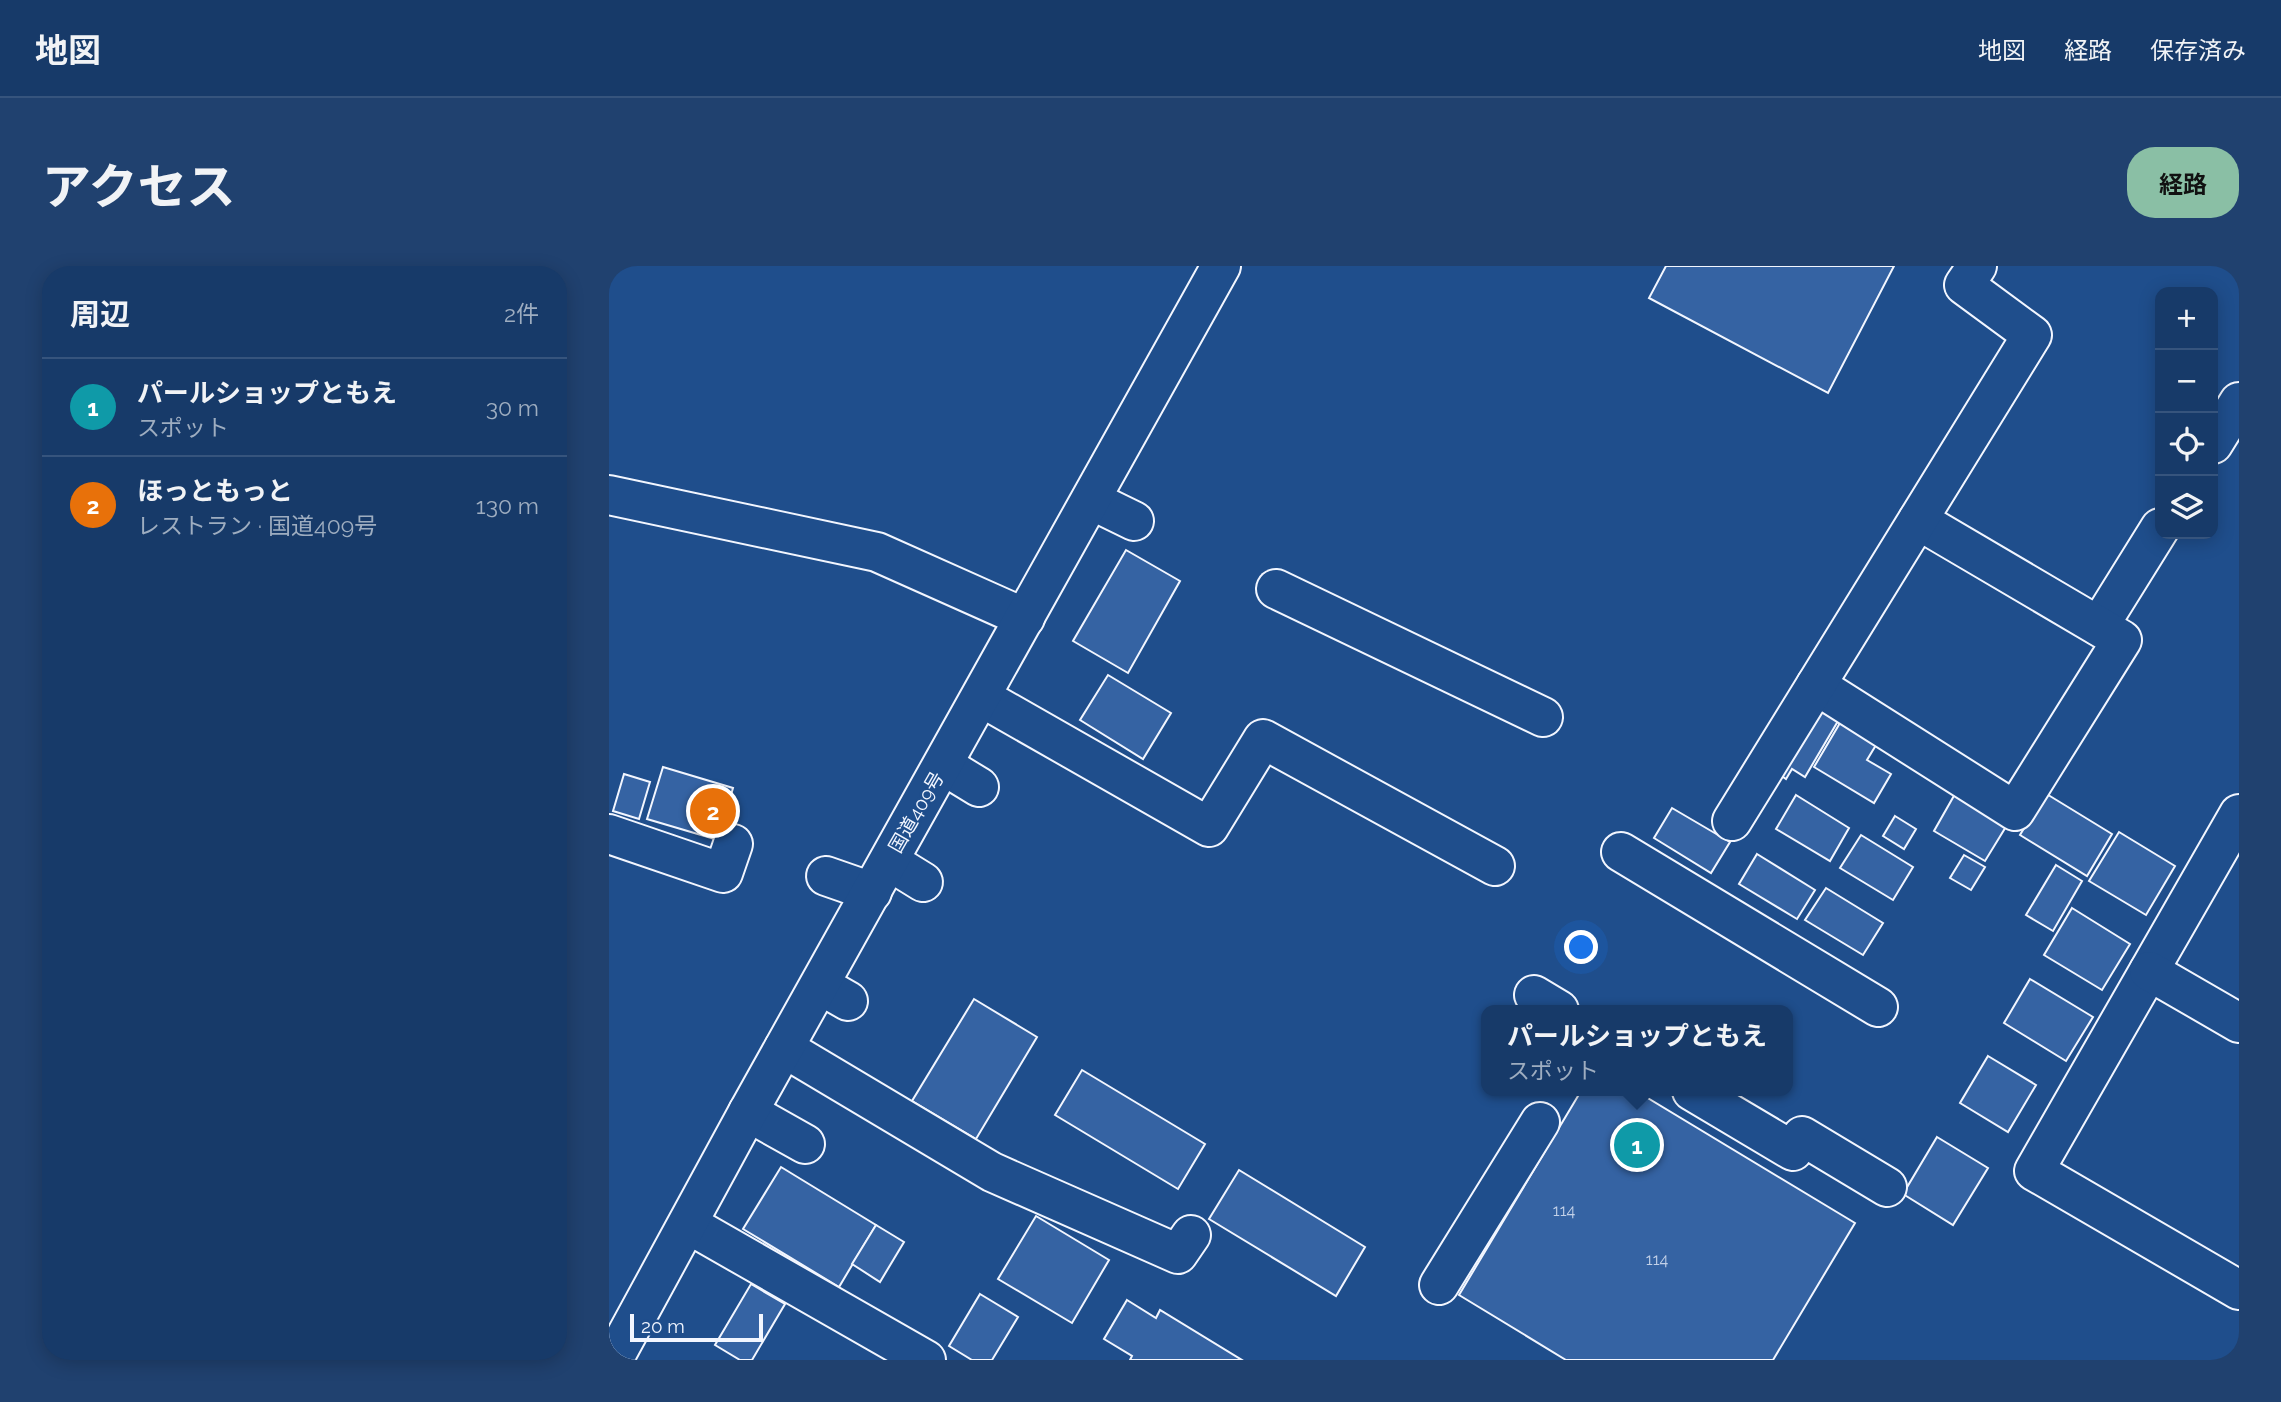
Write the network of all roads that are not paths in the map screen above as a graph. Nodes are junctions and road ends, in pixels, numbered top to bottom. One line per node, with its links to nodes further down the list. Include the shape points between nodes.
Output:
1 (1221, 266): 6 (main road, 国道409号)
2 (1977, 266): 7 (main road, via 1964,285 2032,335)
3 (2239, 402): 4 (main road)
4 (2218, 436)
5 (609, 495): 11 (main road, via 877,552)
6 (1091, 500): 8 (main road); 11 (main road, 国道409号)
7 (1918, 520): 12 (main road); 13 (main road)
8 (1134, 521)
9 (2155, 536): 12 (main road)
10 (1276, 589): 15 (main road)
11 (1025, 618): 14 (main road, 国道409号)
12 (2099, 626): 13 (main road, via 2122,640 2015,811)
13 (1816, 685): 19 (main road)
14 (981, 697): 16 (main road, 国道409号); 23 (main road, via 1209,827 1263,739)
15 (1543, 717)
16 (943, 765): 17 (main road); 25 (main road, 国道409号)
17 (979, 787)
18 (2239, 814): 27 (main road)
19 (1732, 821)
20 (609, 834): 21 (main road, via 723,873)
21 (733, 844)
22 (1621, 852): 28 (main road)
23 (1495, 866)
24 (826, 876): 25 (main road)
25 (881, 876): 26 (main road); 30 (main road, 国道409号, via 834,993)
26 (923, 882)
27 (2149, 971): 29 (main road); 39 (main road, via 2033,1171)
28 (1878, 1007)
29 (2239, 1023)
30 (784, 1048): 32 (main road, 国道409号); 37 (main road, via 992,1172 1178,1254)
31 (1700, 1096): 35 (main road, via 1793,1151 1802,1136)
32 (748, 1112): 34 (main road); 36 (main road, 国道409号)
33 (1539, 1122): 38 (main road)
34 (806, 1144)
35 (1887, 1187)
36 (688, 1224): 40 (main road, 国道409号); 41 (main road)
37 (1191, 1235)
38 (1440, 1285)
39 (2239, 1290)
40 (614, 1360)
41 (926, 1360)

